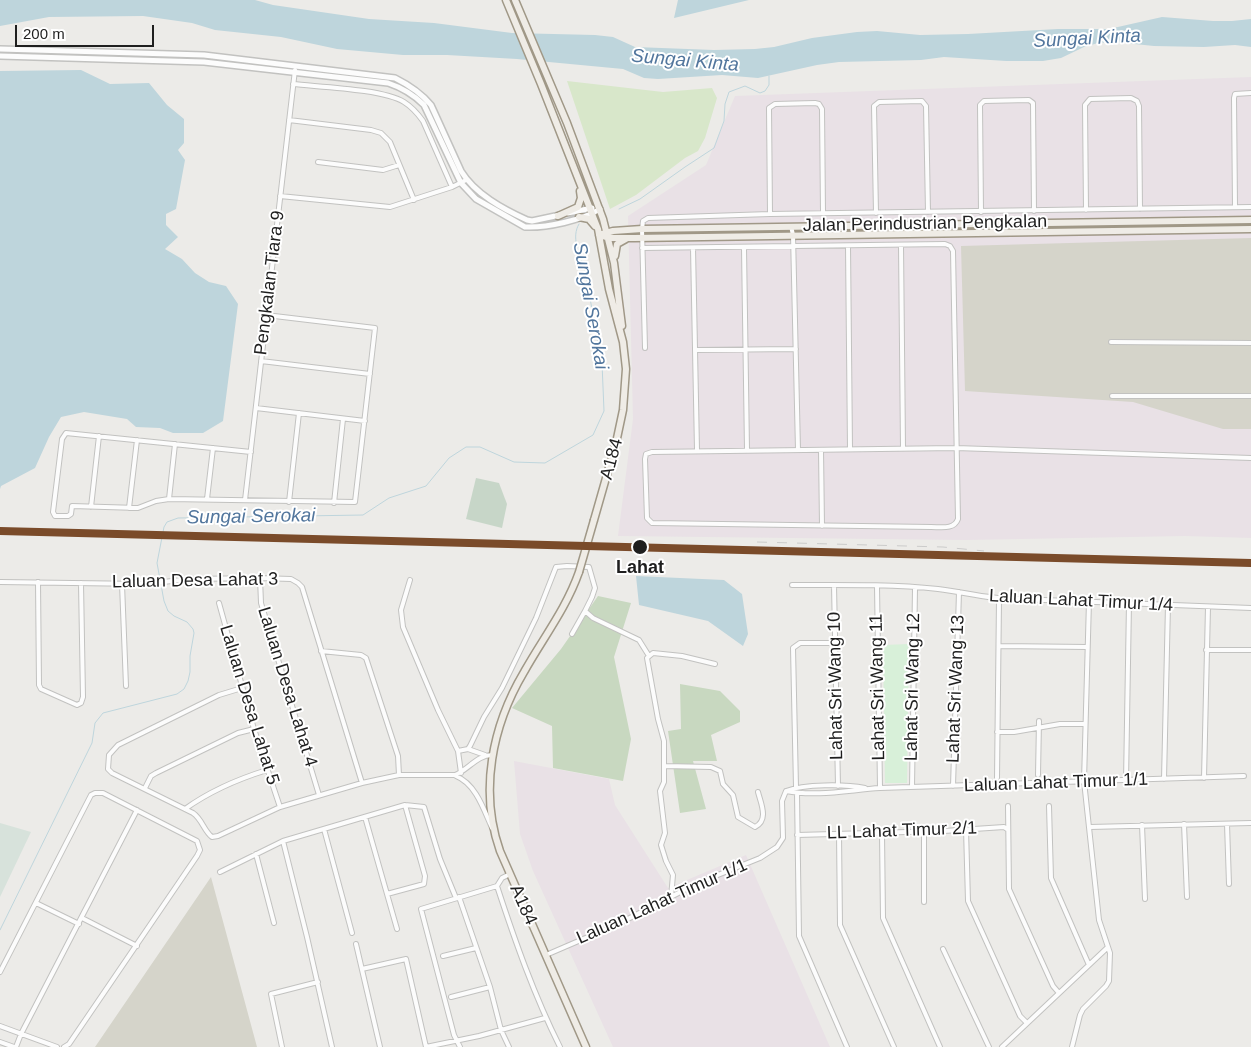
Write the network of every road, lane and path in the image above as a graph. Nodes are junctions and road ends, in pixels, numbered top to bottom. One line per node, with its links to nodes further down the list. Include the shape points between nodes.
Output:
1 (506, 0): 10 (main road)
2 (514, 0): 6 (main road)
3 (0, 49): 5 (street, via 204,55)
4 (0, 56): 5 (street, via 204,62)
5 (295, 70): 7 (street, Pengkalan Tiara 9); 15 (street, via 395,78 408,85 431,105)
6 (550, 82): 10 (main road, via 567,134); 14 (main road)
7 (293, 84): 9 (street, Pengkalan Tiara 9); 16 (street, via 372,93 403,101 423,121)
8 (1251, 92): 20 (street, via 1235,94)
9 (289, 120): 12 (street, via 381,132 390,142); 17 (street, Pengkalan Tiara 9)
10 (564, 141): 13 (main road); 14 (main road, via 570,143)
11 (318, 162): 12 (street, via 383,170)
12 (400, 165): 18 (street)
13 (575, 169): 24 (main road); 32 (main road, via 580,203 575,209)
14 (585, 170): 21 (main road)
15 (464, 181): 16 (street); 34 (street, via 524,219); 39 (street, via 476,199 525,227)
16 (452, 187): 18 (street)
17 (280, 196): 18 (street, via 390,207); 57 (street, Pengkalan Tiara 9)
18 (414, 200)
19 (1251, 207): 20 (street)
20 (1235, 208): 22 (street)
21 (600, 209): 24 (street); 35 (main road)
22 (1140, 209): 23 (street); 23 (street, via 1139,106 1131,98 1090,99 1085,105)
23 (1086, 210): 26 (street)
24 (592, 211): 32 (street); 33 (street); 44 (main road)
25 (1018, 211): 26 (street); 29 (street); 37 (street)
26 (1034, 211): 29 (street, via 1032,101 1029,100 981,103)
27 (876, 212): 28 (street); 28 (street, via 875,104 922,101 926,104); 30 (street)
28 (928, 212): 29 (street)
29 (981, 212)
30 (823, 213): 31 (street); 31 (street, via 821,106 814,103 775,104 769,110)
31 (770, 214): 41 (street, via 648,218)
32 (558, 216): 34 (street)
33 (579, 217): 39 (street); 44 (main road, via 589,219)
34 (550, 218): 39 (street)
35 (603, 219): 43 (main road); 46 (main road)
36 (1251, 220): 37 (main road, Jalan Perindustrian Pengkalan)
37 (1018, 222): 38 (main road, Jalan Perindustrian Pengkalan)
38 (982, 223): 40 (main road, Jalan Perindustrian Pengkalan); 45 (main road)
39 (551, 224)
40 (791, 226): 41 (main road, Jalan Perindustrian Pengkalan); 47 (street)
41 (642, 229): 43 (main road, Jalan Perindustrian Pengkalan); 48 (street)
42 (1251, 229): 45 (main road, Jalan Perindustrian Pengkalan)
43 (622, 230): 46 (main road, Jalan Perindustrian Pengkalan)
44 (599, 232): 46 (main road, Jalan Perindustrian Pengkalan); 58 (main road)
45 (982, 232): 47 (main road, Jalan Perindustrian Pengkalan)
46 (608, 235): 49 (main road, Jalan Perindustrian Pengkalan); 56 (main road)
47 (793, 235): 48 (main road, Jalan Perindustrian Pengkalan); 52 (street)
48 (642, 237): 49 (main road, Jalan Perindustrian Pengkalan); 53 (street)
49 (634, 238): 56 (main road, via 617,244)
50 (901, 245): 51 (street); 77 (street); 78 (street, via 945,244 953,251)
51 (848, 246): 52 (street); 79 (street)
52 (794, 247): 55 (street); 63 (street)
53 (642, 248): 54 (street); 61 (street)
54 (694, 248): 55 (street); 64 (street)
55 (744, 248): 62 (street)
56 (614, 263): 58 (main road)
57 (266, 315): 65 (street, Pengkalan Tiara 9); 66 (street, via 375,328)
58 (622, 342): 131 (main road, A184, bridge, via 626,369 623,410 579,572 560,615 510,698)
59 (1111, 342): 60 (street)
60 (1251, 343)
61 (644, 348)
62 (746, 349): 63 (street); 64 (street); 81 (street)
63 (796, 349): 82 (street)
64 (696, 350): 80 (street)
65 (261, 361): 66 (street); 69 (street, Pengkalan Tiara 9)
66 (370, 374): 72 (street)
67 (1112, 396): 68 (street)
68 (1251, 396)
69 (256, 408): 70 (street); 84 (street, Pengkalan Tiara 9)
70 (299, 413): 71 (street); 89 (street)
71 (344, 419): 72 (street); 90 (street)
72 (365, 422): 90 (street, via 356,502)
73 (99, 436): 74 (street); 91 (street); 91 (street, via 69,432 63,436 53,512 55,516 68,516 72,506)
74 (137, 440): 75 (street); 92 (street)
75 (175, 444): 76 (street); 86 (street)
76 (213, 448): 84 (street); 87 (street)
77 (903, 448): 78 (street); 79 (street)
78 (956, 448): 85 (street); 93 (street, via 958,519 955,525)
79 (850, 449): 83 (street)
80 (698, 450): 81 (street); 93 (street, via 646,454 648,521 656,524)
81 (746, 450): 82 (street)
82 (798, 450): 83 (street)
83 (821, 450): 93 (street)
84 (250, 452): 88 (street, Pengkalan Tiara 9)
85 (1251, 458)
86 (169, 499): 87 (street); 92 (street)
87 (207, 499): 88 (street)
88 (245, 500): 89 (street)
89 (289, 502): 90 (street)
90 (334, 503)
91 (91, 507): 92 (street)
92 (129, 508)
93 (822, 526)
94 (260, 578): 99 (street, Laluan Desa Lahat 3); 119 (street, Laluan Desa Lahat 3, via 298,582); 155 (street, Laluan Desa Lahat 4, via 261,603)
95 (410, 580): 130 (street, via 401,610 403,627)
96 (0, 582): 97 (street, Laluan Desa Lahat 3)
97 (38, 582): 98 (street, Laluan Desa Lahat 3); 98 (street, via 39,685 77,705 82,703 83,697)
98 (81, 583): 99 (street, Laluan Desa Lahat 3)
99 (122, 584): 122 (street)
100 (792, 585): 101 (street, Laluan Lahat Timur 1/4)
101 (834, 585): 102 (street, Laluan Lahat Timur 1/4); 114 (street, Lahat Sri Wang 10)
102 (877, 586): 103 (street, Laluan Lahat Timur 1/4); 150 (street, Lahat Sri Wang 11)
103 (915, 588): 104 (street, Laluan Lahat Timur 1/4); 148 (street, Lahat Sri Wang 12)
104 (959, 592): 105 (street, Laluan Lahat Timur 1/4); 146 (street, Lahat Sri Wang 13)
105 (999, 600): 106 (street, Laluan Lahat Timur 1/4); 115 (street)
106 (1089, 601): 108 (street, Laluan Lahat Timur 1/4); 116 (street)
107 (218, 603): 123 (street, Laluan Desa Lahat 5)
108 (1129, 603): 109 (street, Laluan Lahat Timur 1/4); 143 (street)
109 (1168, 605): 110 (street, Laluan Lahat Timur 1/4); 141 (street)
110 (1208, 606): 111 (street, Laluan Lahat Timur 1/4); 117 (street)
111 (1251, 608)
112 (585, 611): 113 (street); 120 (street, via 639,640); 129 (street, via 594,588 589,567 556,567 536,618)
113 (572, 634)
114 (835, 643): 145 (street, Lahat Sri Wang 10); 147 (street, via 800,643 793,651)
115 (999, 646): 116 (street); 128 (street)
116 (1087, 647): 125 (street)
117 (1206, 650): 118 (street); 140 (street)
118 (1251, 650)
119 (321, 651): 135 (street, via 361,655 368,660 398,756); 144 (street, Laluan Desa Lahat 3)
120 (648, 656): 121 (street, via 653,653 682,656); 132 (street, via 647,667 664,741)
121 (715, 664)
122 (126, 686)
123 (242, 688): 127 (street, Laluan Desa Lahat 5); 149 (street, via 118,745 109,755 108,769)
124 (1039, 721): 126 (street)
125 (1085, 724): 126 (street); 142 (street)
126 (1039, 728): 128 (street); 137 (street)
127 (254, 729): 133 (street, Laluan Desa Lahat 5); 149 (street, via 238,733 156,772)
128 (997, 732): 139 (street)
129 (468, 749): 130 (street); 131 (street)
130 (458, 751): 134 (street)
131 (488, 755): 134 (street); 179 (main road, A184, via 493,827)
132 (665, 766): 153 (street, via 711,767 720,771 723,784 733,795 738,817 755,827 763,818); 183 (street, via 660,790 666,833 661,845 672,875)
133 (267, 770): 159 (street, Laluan Desa Lahat 5); 160 (street, via 199,798)
134 (461, 773): 136 (street)
135 (399, 775): 136 (street); 144 (street)
136 (455, 775): 168 (street, via 474,791)
137 (1038, 775)
138 (1244, 776): 140 (street, Laluan Lahat Timur 1/1)
139 (997, 778)
140 (1204, 778): 141 (street, Laluan Lahat Timur 1/1)
141 (1164, 779): 143 (street, Laluan Lahat Timur 1/1)
142 (1084, 781): 143 (street, Laluan Lahat Timur 1/1); 146 (street, Laluan Lahat Timur 1/1); 167 (street)
143 (1126, 781)
144 (362, 783): 155 (street)
145 (838, 786): 147 (street, Laluan Lahat Timur 1/1); 151 (street, Laluan Lahat Timur 1/1)
146 (953, 786): 148 (street, Laluan Lahat Timur 1/1)
147 (796, 787): 152 (street, Laluan Lahat Timur 1/1)
148 (912, 787): 150 (street, Laluan Lahat Timur 1/1)
149 (145, 788): 160 (street)
150 (880, 788): 151 (street, Laluan Lahat Timur 1/1)
151 (867, 789): 154 (street, Laluan Lahat Timur 1/1)
152 (786, 791): 154 (street, Laluan Lahat Timur 1/1); 183 (street, Laluan Lahat Timur 1/1, via 782,801 783,838 777,847 760,858)
153 (758, 792)
154 (797, 793): 175 (street)
155 (319, 795): 159 (street)
156 (405, 805): 162 (street); 182 (street, via 425,881 424,884); 185 (street, via 424,807 440,859)
157 (1008, 806): 171 (street)
158 (1049, 806): 201 (street, via 1051,878)
159 (280, 807): 160 (street, via 212,837 198,817)
160 (185, 809)
161 (137, 810): 188 (street, via 103,792 90,795); 189 (street); 195 (street, via 197,842 200,850)
162 (365, 817): 169 (street); 182 (street)
163 (1251, 823): 165 (street)
164 (1184, 824): 165 (street); 166 (street); 184 (street)
165 (1227, 824): 180 (street)
166 (1142, 825): 167 (street); 186 (street)
167 (1090, 827): 197 (street, via 1099,920)
168 (492, 828)
169 (324, 829): 176 (street); 193 (street)
170 (966, 829): 171 (street, LL Lahat Timur 2/1); 172 (street, LL Lahat Timur 2/1); 209 (street, via 968,901 1020,1016)
171 (1007, 829): 206 (street, via 1009,889)
172 (924, 831): 173 (street, LL Lahat Timur 2/1); 187 (street)
173 (882, 833): 174 (street, LL Lahat Timur 2/1); 228 (street, via 883,918)
174 (839, 834): 175 (street, LL Lahat Timur 2/1); 227 (street, via 840,925)
175 (797, 835): 226 (street, via 799,936)
176 (283, 841): 177 (street); 204 (street)
177 (256, 854): 178 (street); 190 (street)
178 (220, 872)
179 (510, 874): 181 (street); 199 (main road, A184)
180 (1229, 884)
181 (497, 886): 185 (street); 208 (street)
182 (387, 894): 192 (street)
183 (671, 897): 199 (street, Laluan Lahat Timur 1/1, via 618,924)
184 (1187, 897)
185 (458, 898): 196 (street); 213 (street, via 422,907 421,910)
186 (1144, 899)
187 (924, 902)
188 (36, 903): 191 (street); 203 (street)
189 (82, 918): 191 (street); 195 (street)
190 (274, 923)
191 (79, 924): 212 (street)
192 (397, 928)
193 (352, 933)
194 (356, 944): 202 (street)
195 (137, 946): 217 (street)
196 (476, 948): 200 (street); 205 (street)
197 (1107, 948): 201 (street); 231 (street, via 1110,953 1109,981 1080,1014)
198 (943, 949): 229 (street)
199 (546, 954): 225 (main road, A184)
200 (442, 956)
201 (1089, 965): 206 (street)
202 (362, 969): 220 (street); 221 (street, via 406,959)
203 (0, 972)
204 (318, 982): 218 (street, via 272,994); 219 (street)
205 (490, 987): 207 (street); 211 (street)
206 (1059, 993): 209 (street)
207 (452, 997)
208 (545, 1018): 211 (street); 224 (street)
209 (1027, 1024): 230 (street)
210 (0, 1026): 212 (street)
211 (501, 1030): 213 (street); 223 (street)
212 (21, 1034): 215 (street); 216 (street)
213 (457, 1040): 221 (street); 222 (street)
214 (0, 1042): 215 (street)
215 (15, 1047)
216 (57, 1047)
217 (64, 1047)
218 (282, 1047)
219 (332, 1047)
220 (380, 1047)
221 (426, 1047)
222 (460, 1047)
223 (509, 1047)
224 (560, 1047)
225 (586, 1047)
226 (848, 1047)
227 (894, 1047)
228 (940, 1047)
229 (989, 1047)
230 (1002, 1047)
231 (1072, 1047)

